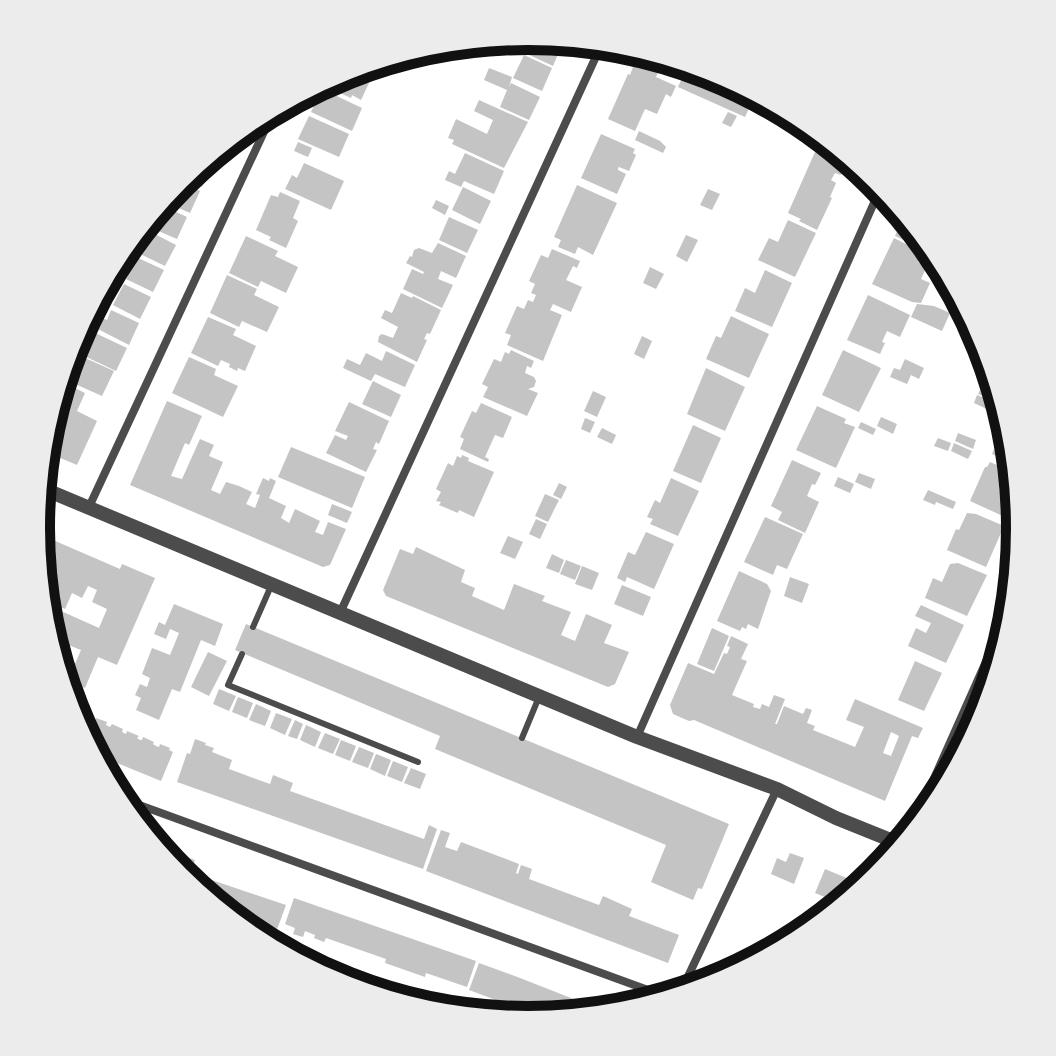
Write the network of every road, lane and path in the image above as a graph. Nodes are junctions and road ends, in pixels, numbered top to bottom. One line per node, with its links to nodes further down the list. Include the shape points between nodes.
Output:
1 (597, 55): 7 (street)
2 (265, 129): 5 (street)
3 (875, 200): 13 (street)
4 (51, 493): 5 (street)
5 (89, 507): 6 (street)
6 (271, 586): 7 (street); 8 (lane)
7 (340, 613): 11 (street)
8 (253, 627)
9 (242, 654): 16 (lane, via 228,685)
10 (989, 654): 12 (street)
11 (539, 697): 13 (street); 14 (lane)
12 (953, 736): 15 (lane); 17 (street)
13 (637, 737): 18 (street)
14 (522, 738)
15 (958, 738)
16 (418, 762)
17 (932, 782)
18 (777, 789): 20 (street); 21 (street)
19 (139, 805): 22 (street)
20 (890, 840)
21 (687, 979)
22 (650, 991)

